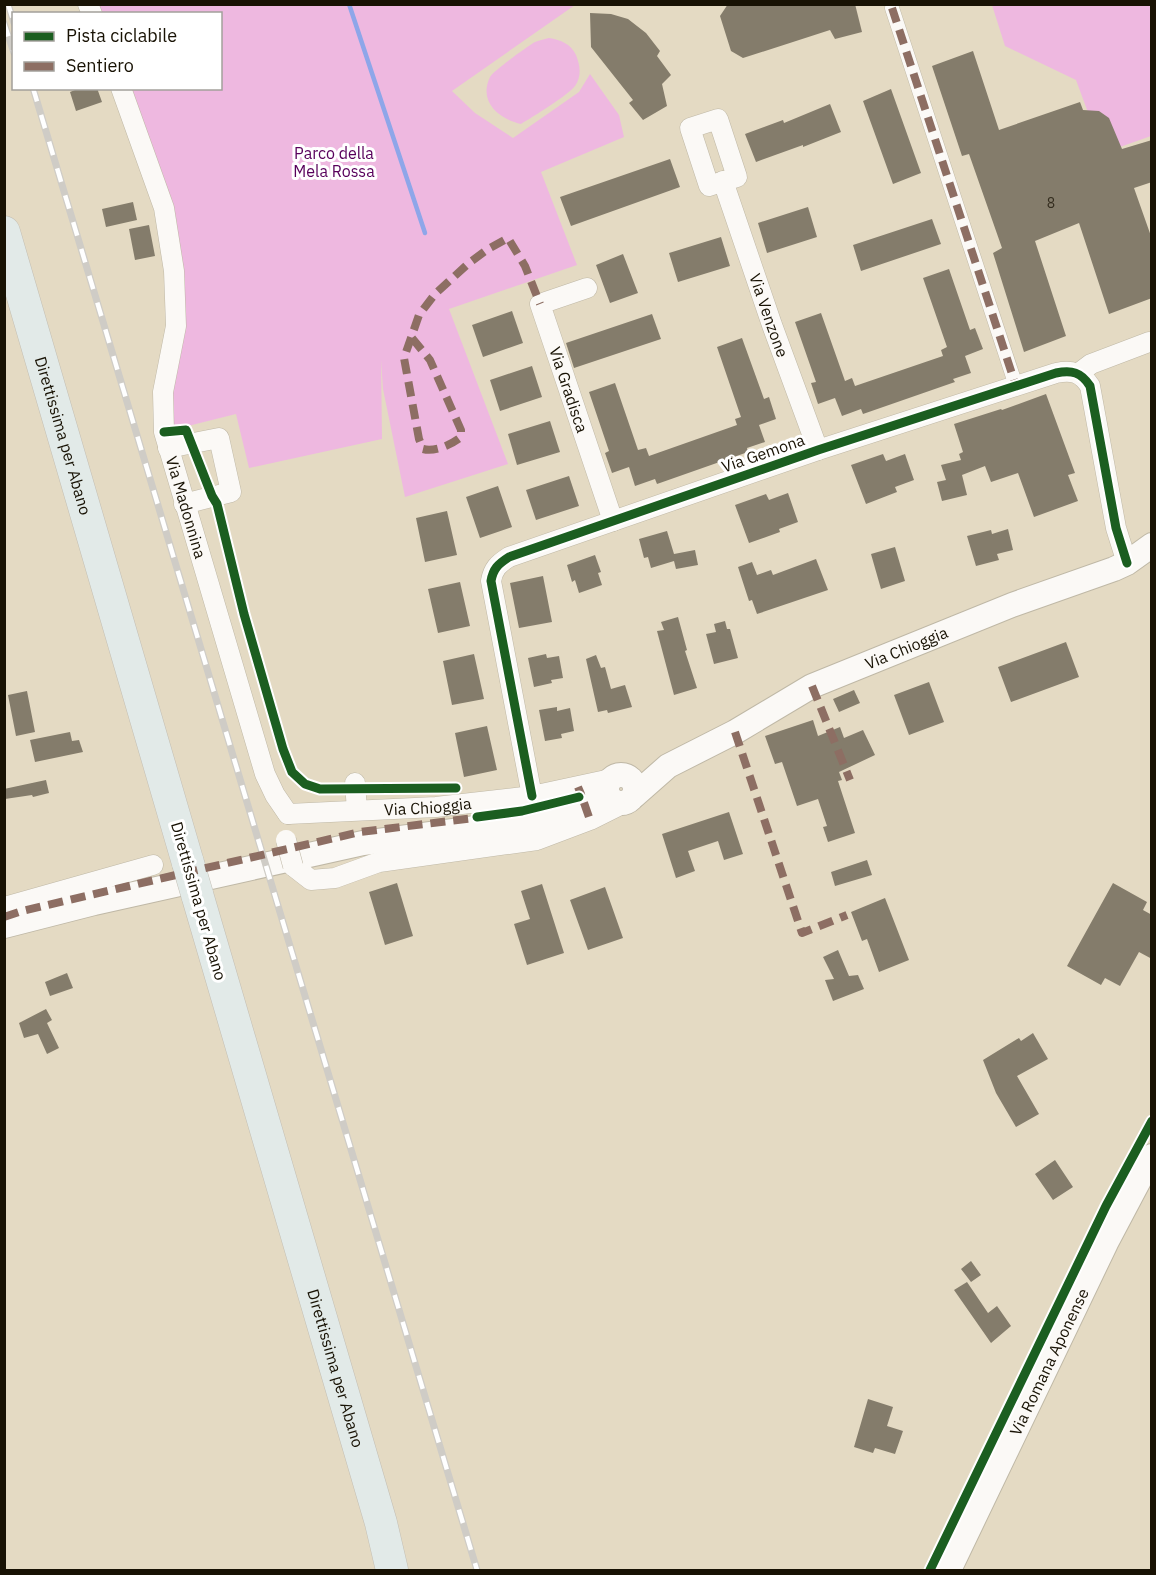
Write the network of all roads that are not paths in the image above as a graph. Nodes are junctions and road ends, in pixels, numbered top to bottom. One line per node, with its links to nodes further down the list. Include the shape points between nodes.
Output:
1 (892, 8): 8 (street)
2 (122, 90): 9 (street, Via Madonnina, via 164,208 174,271 176,326 163,392)
3 (723, 182): 3 (street, via 709,186 690,128 718,119 737,177); 10 (street, Via Venzone)
4 (4, 232): 24 (highway, Direttissima per Abano, bridge)
5 (587, 288): 12 (street, Via Gradisca, via 540,304)
6 (1149, 342): 7 (street, Via Gemona, via 1090,364)
7 (1079, 373): 8 (street, Via Gemona, via 1056,373); 14 (street, via 1090,386 1116,528)
8 (1016, 386): 10 (street, Via Gemona)
9 (168, 448): 11 (street, Via Madonnina); 11 (street, via 219,438 231,492)
10 (818, 450): 12 (street, Via Gemona)
11 (184, 504): 19 (street, Via Madonnina, via 266,774)
12 (613, 520): 17 (street, Via Gemona, via 509,558 492,572)
13 (1152, 545): 14 (street, Via Chioggia)
14 (1127, 563): 16 (street, Via Chioggia, via 812,686 735,732)
15 (355, 783): 18 (street)
16 (620, 790): 17 (street, Via Chioggia); 19 (street, Via Chioggia, bridge, via 590,820 537,840 379,862 335,878 311,880 293,866 283,824); 22 (street, Via Chioggia, via 585,805 528,821 353,845)
17 (532, 796): 18 (street, Via Chioggia, via 436,807)
18 (357, 810): 19 (street, Via Chioggia)
19 (288, 814)
20 (153, 865): 21 (street)
21 (4, 907)
22 (4, 926)
23 (1152, 1156): 25 (street, Via Romana Aponense)
24 (392, 1570)
25 (949, 1570)

